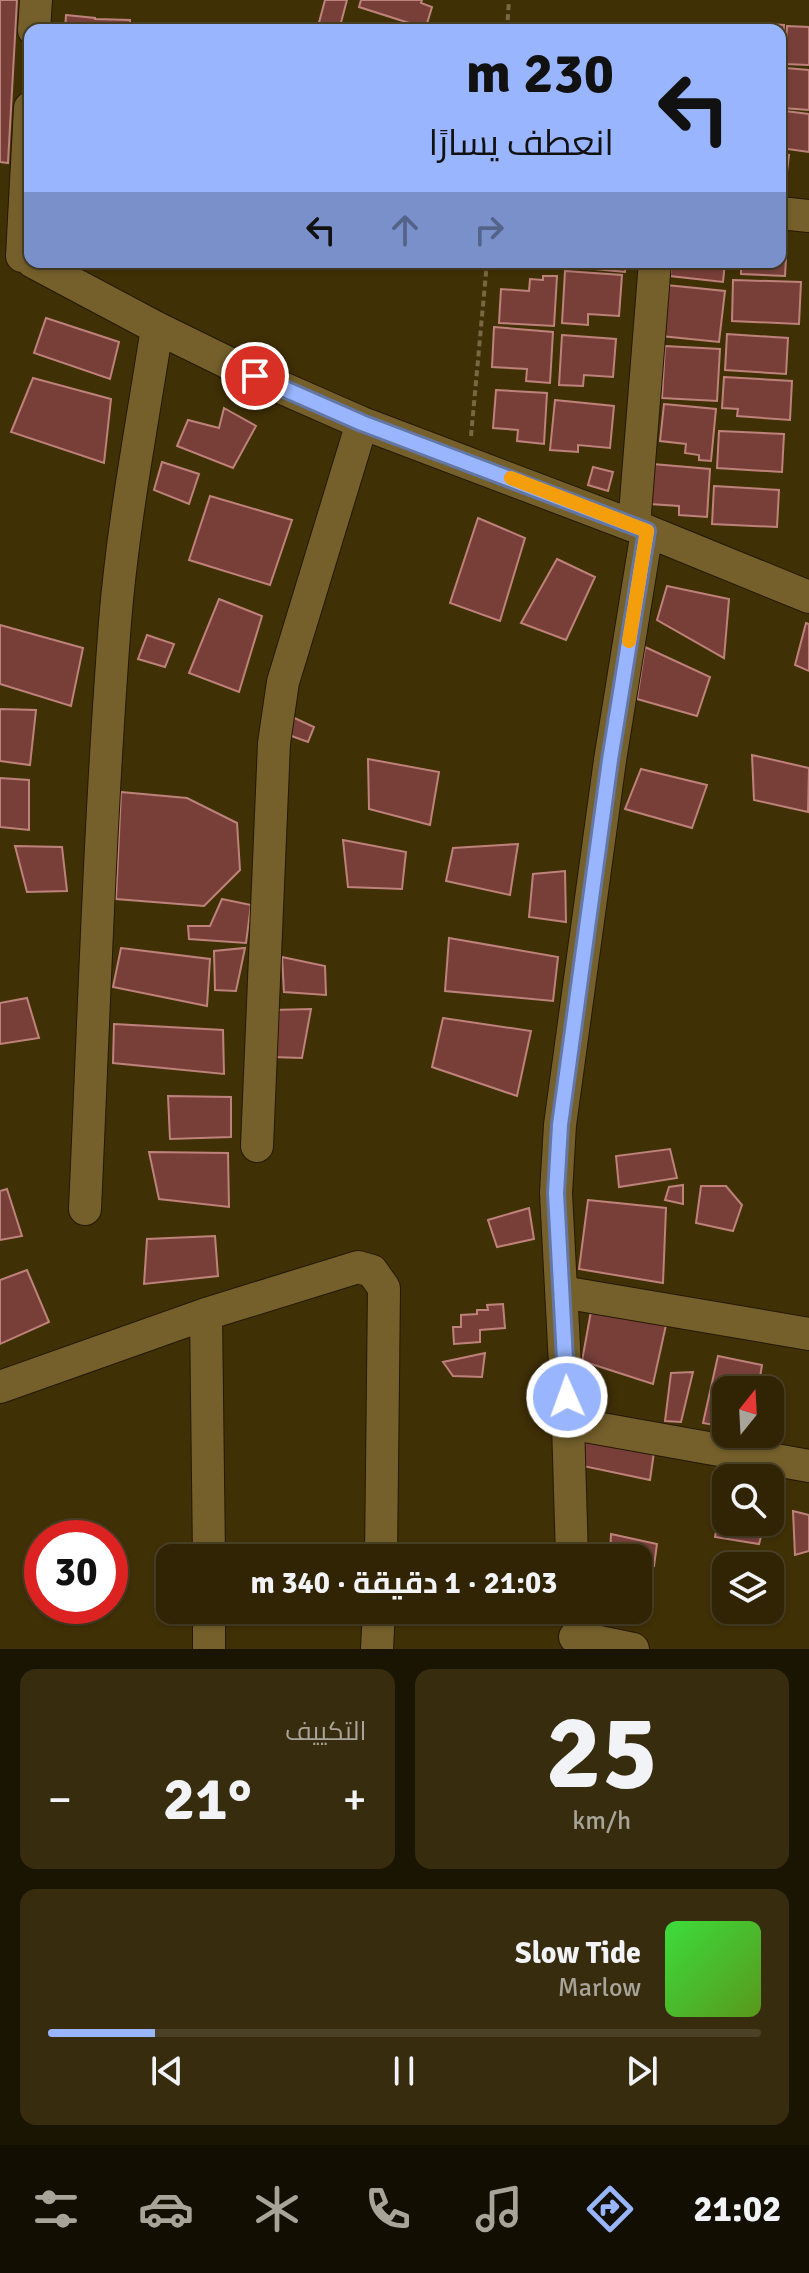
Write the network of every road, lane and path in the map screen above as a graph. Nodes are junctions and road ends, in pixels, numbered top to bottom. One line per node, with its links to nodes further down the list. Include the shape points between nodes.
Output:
1 (36, 0): 3 (street)
2 (509, 0): 4 (path)
3 (34, 24)
4 (507, 24)
5 (24, 206): 8 (street)
6 (786, 214): 7 (street)
7 (809, 216)
8 (21, 255)
9 (45, 268): 12 (street)
10 (486, 268): 14 (path)
11 (655, 268): 15 (street)
12 (157, 328): 13 (street); 18 (street, via 115,621)
13 (362, 423): 14 (street); 17 (street, via 283,682 274,743)
14 (469, 463): 15 (street)
15 (641, 528): 16 (street); 19 (street, via 560,1125 556,1193)
16 (809, 597)
17 (257, 1146)
18 (85, 1209)
19 (562, 1292): 21 (street); 23 (street)
20 (206, 1314): 22 (street); 25 (street); 26 (street, via 358,1267 372,1271 384,1288)
21 (809, 1334)
22 (0, 1387)
23 (568, 1423): 24 (street); 27 (street)
24 (809, 1466)
25 (209, 1544)
26 (381, 1544)
27 (572, 1544)
28 (209, 1624): 31 (street)
29 (378, 1624): 32 (street)
30 (575, 1632): 33 (street)
31 (209, 1649)
32 (377, 1649)
33 (633, 1649)

